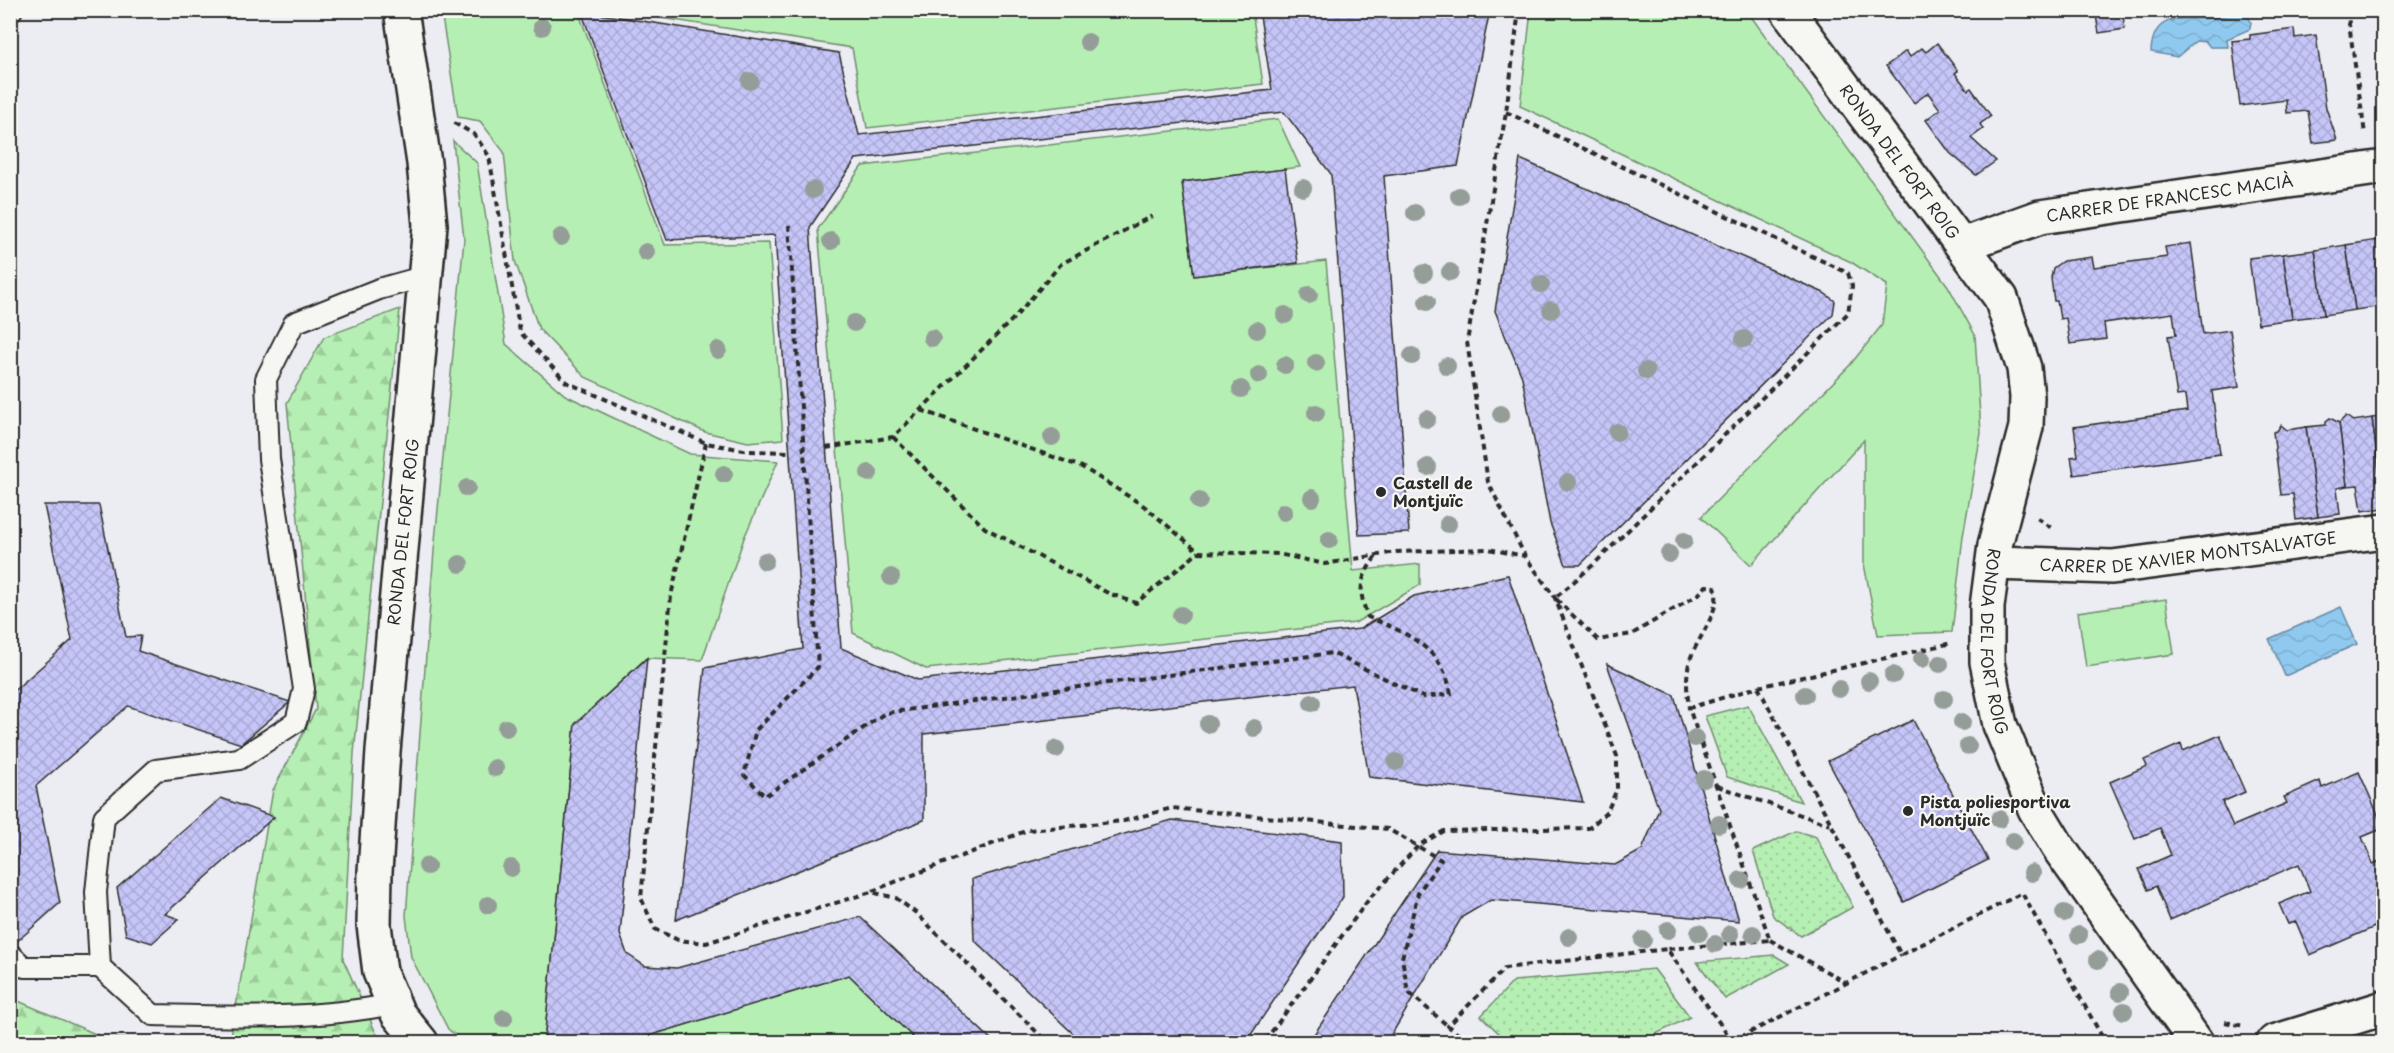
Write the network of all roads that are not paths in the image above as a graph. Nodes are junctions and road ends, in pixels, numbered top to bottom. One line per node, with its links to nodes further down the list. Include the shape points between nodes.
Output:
1 (401, 10): 5 (street, RONDA DEL FORT ROIG, via 430,225)
2 (1787, 10): 4 (street, RONDA DEL FORT ROIG)
3 (2376, 168): 4 (street, CARRER DE FRANCESC MACIÀ, via 2040,217)
4 (1962, 245): 7 (street, RONDA DEL FORT ROIG, via 2001,298 2024,368 2026,428)
5 (426, 276): 9 (lane, via 379,289 294,323 266,379 269,459 304,689 296,722 239,759 156,770 104,818 96,892); 10 (street, RONDA DEL FORT ROIG, via 375,872 374,925 380,972)
6 (2384, 531): 7 (street, CARRER DE XAVIER MONTSALVATGE, via 2112,567)
7 (1993, 563): 12 (street, RONDA DEL FORT ROIG, via 1987,607 1987,662 2000,725 2035,809 2058,847)
8 (10, 954): 9 (lane, via 24,966)
9 (100, 967): 10 (lane, via 153,1015 253,1017)
10 (393, 1004): 14 (street, RONDA DEL FORT ROIG)
11 (2384, 1008): 13 (street)
12 (2207, 1031)
13 (2261, 1034)
14 (421, 1042)

